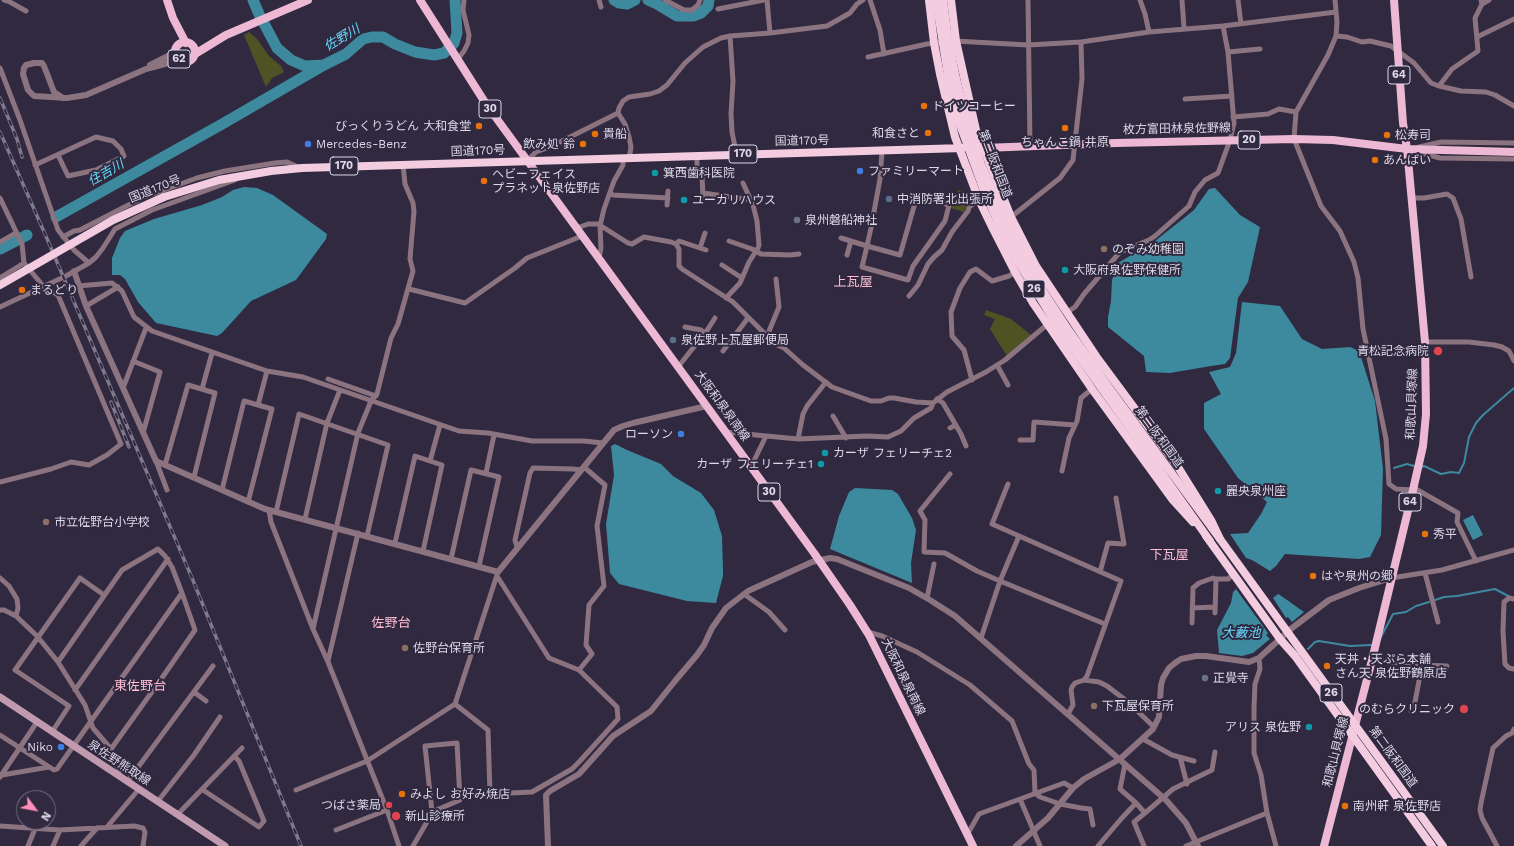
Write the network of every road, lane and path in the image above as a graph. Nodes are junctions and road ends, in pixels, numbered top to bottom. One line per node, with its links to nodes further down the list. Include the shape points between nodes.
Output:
1 (4, 0): 24 (street)
2 (167, 0): 30 (main road, 62)
3 (308, 0): 37 (main road, 62)
4 (420, 0): 52 (main road, 大阪和泉泉南線 / 30)
5 (464, 0): 52 (street, via 468,43 464,51)
6 (599, 0): 26 (street)
7 (667, 0): 8 (street, via 684,10 692,10 698,5)
8 (699, 0)
9 (764, 0): 27 (street)
10 (767, 0): 36 (street)
11 (863, 0): 36 (street, via 850,13 827,26)
12 (870, 0): 51 (street, via 880,30)
13 (929, 0): 44 (highway, 26)
14 (936, 0): 201 (highway, 第二阪和国道 / 26, bridge, via 949,81 959,122 1002,231 1058,327)
15 (943, 0): 200 (highway, 第二阪和国道 / 26, bridge, via 946,32 967,123 986,178 1009,229 1065,325)
16 (951, 0): 41 (highway, 26)
17 (1028, 0): 45 (street)
18 (1140, 0): 35 (street)
19 (1182, 0): 34 (street)
20 (1238, 0): 32 (street)
21 (1335, 0): 29 (street)
22 (1394, 0): 48 (main road, 和歌山貝塚線 / 64)
23 (1489, 0): 25 (street)
24 (10, 1): 28 (street)
25 (1481, 2): 40 (street, via 1475,18)
26 (601, 7)
27 (718, 9)
28 (26, 11)
29 (1336, 12): 32 (street); 39 (street)
30 (174, 18): 43 (main road, 62); 47 (main road, 62)
31 (1514, 19): 40 (street)
32 (1241, 24): 33 (street)
33 (1224, 26): 34 (street); 49 (street)
34 (1184, 28): 35 (street)
35 (1149, 32): 42 (street)
36 (770, 33): 38 (street)
37 (226, 35): 43 (main road, 62, via 202,43); 50 (main road, 62)
38 (730, 36): 65 (street, via 703,47 659,91 629,97 623,101); 78 (street)
39 (1336, 36): 48 (street, via 1385,44); 64 (street)
40 (1477, 36): 57 (street, via 1478,51 1452,69)
41 (956, 41): 44 (street); 45 (street); 73 (highway, 26, via 976,130)
42 (1081, 42): 45 (street); 70 (street, via 1082,80)
43 (188, 44): 47 (main road, 62, via 181,44); 50 (main road, 62, via 195,49)
44 (934, 44): 51 (street); 72 (highway, 26)
45 (1028, 45): 71 (street)
46 (1260, 48): 49 (street)
47 (177, 50): 54 (main road, 62); 56 (street)
48 (1397, 51): 57 (street, via 1414,63 1431,83); 74 (main road, 和歌山貝塚線 / 64)
49 (1228, 52): 58 (street)
50 (195, 54): 54 (main road, 62, via 188,62)
51 (884, 54): 53 (street)
52 (456, 57): 82 (main road, 大阪和泉泉南線 / 30)
53 (868, 57)
54 (180, 60): 56 (street)
55 (0, 68): 83 (street)
56 (146, 69): 59 (street, via 86,95)
57 (1439, 86): 62 (street, via 1461,91 1486,92)
58 (1232, 96): 60 (street); 66 (street)
59 (63, 98): 59 (street, via 34,96 23,74 26,65 42,63 54,92)
60 (1185, 99)
61 (1514, 99): 62 (street)
62 (1508, 101): 63 (street)
63 (1514, 106)
64 (1296, 112): 66 (street, via 1279,109 1268,114); 67 (street)
65 (618, 113): 80 (street, via 625,124 631,147); 82 (street, via 536,152)
66 (1233, 117): 68 (street)
67 (1294, 139): 68 (main road, 枚方富田林泉佐野線 / 20); 74 (main road, 枚方富田林泉佐野線 / 20, via 1333,140); 189 (street, via 1321,206 1340,231 1354,262 1363,329 1386,439 1389,484 1396,489)
68 (1230, 140): 70 (main road, 枚方富田林泉佐野線 / 20); 133 (street, via 1218,173 1206,180 1195,192 1188,206 1150,240 1120,252 1075,307)
69 (1514, 143): 74 (street, via 1441,142)
70 (1074, 144): 71 (main road, 枚方富田林泉佐野線 / 20); 96 (street, via 1073,160 1060,178)
71 (1030, 145): 73 (main road, 枚方富田林泉佐野線 / 20)
72 (959, 148): 73 (highway, 国道170号 / 170); 75 (highway, 国道170号 / 170); 94 (highway, 26)
73 (983, 148): 96 (highway, 26)
74 (1407, 149): 76 (main road, 枚方富田林泉佐野線 / 20); 81 (street, via 1440,158); 92 (main road, 和歌山貝塚線 / 64)
75 (882, 151): 78 (highway, 国道170号 / 170); 108 (street, via 880,179)
76 (1514, 152)
77 (58, 155): 77 (street, via 96,137 113,141 124,156 96,170 68,176); 83 (street)
78 (734, 155): 79 (highway, 国道170号 / 170)
79 (697, 156): 80 (highway, 国道170号 / 170); 93 (street, via 697,170 702,175 703,195 732,194)
80 (626, 159): 82 (highway, 国道170号 / 170); 89 (street)
81 (1514, 159)
82 (527, 161): 84 (highway, 国道170号 / 170); 98 (main road, 大阪和泉泉南線 / 30)
83 (35, 165): 102 (street, via 58,230)
84 (403, 165): 85 (highway, 国道170号 / 170); 128 (street, via 405,184 414,211 410,259 413,271)
85 (302, 168): 86 (highway, 国道170号 / 170); 102 (street, via 287,162 275,163 197,178 142,198)
86 (250, 174): 116 (street, via 152,210 115,229 103,248); 124 (highway, 国道170号 / 170, bridge, via 219,180 164,197 113,220)
87 (743, 183): 93 (street)
88 (668, 191): 91 (street)
89 (610, 193): 91 (street, via 643,200); 97 (street)
90 (0, 198): 99 (street)
91 (668, 198): 95 (street)
92 (1411, 198): 120 (street, via 1447,194 1453,198 1461,219); 141 (main road, 和歌山貝塚線 / 64)
93 (752, 200): 111 (street, via 758,232)
94 (979, 200): 119 (highway, 26); 129 (street, via 969,207 942,250 928,264 918,285)
95 (667, 205)
96 (1011, 217): 133 (highway, 26, via 1036,266)
97 (600, 226): 98 (street, via 588,224); 107 (street, via 632,244 644,237); 114 (street)
98 (577, 228): 101 (main road, 大阪和泉泉南線 / 30)
99 (16, 233): 105 (street); 115 (street, via 22,244)
100 (705, 233): 109 (street)
101 (582, 236): 114 (main road, 大阪和泉泉南線 / 30); 128 (street, via 527,258 465,303)
102 (63, 237): 116 (street)
103 (841, 238): 104 (street)
104 (851, 241): 108 (street); 113 (street)
105 (0, 242)
106 (729, 242): 111 (street)
107 (676, 244): 109 (street, via 679,241); 130 (street, via 679,248 679,266)
108 (867, 246): 108 (street, via 862,267 908,280 913,266 945,221 949,205 917,196 900,255)
109 (700, 248): 110 (street)
110 (706, 250)
111 (756, 251): 112 (street, via 761,254); 122 (street)
112 (799, 254)
113 (847, 255)
114 (599, 258): 147 (main road, 大阪和泉泉南線 / 30)
115 (24, 263): 121 (street); 126 (street)
116 (89, 263): 118 (street)
117 (722, 265): 122 (street)
118 (74, 272): 125 (street); 126 (street)
119 (1015, 272): 136 (highway, 26); 150 (street, via 992,282 976,269 970,272 960,288 951,312 952,336 964,350)
120 (1471, 277)
121 (0, 278)
122 (742, 278): 130 (street)
123 (776, 279): 140 (street, via 779,307)
124 (0, 285)
125 (78, 286): 127 (street, via 112,283); 131 (street)
126 (44, 287): 132 (street); 187 (street, via 58,295 121,444 89,465 71,462)
127 (118, 287): 131 (street); 138 (street, via 134,317)
128 (408, 289): 157 (street, via 398,324 391,338)
129 (909, 296)
130 (726, 298): 135 (street)
131 (86, 306): 153 (street)
132 (0, 307)
133 (1066, 313): 136 (street); 200 (highway, 26, via 1178,467)
134 (715, 318): 139 (street)
135 (748, 318): 140 (street); 142 (street)
136 (1047, 324): 146 (street); 155 (highway, 26)
137 (685, 327): 139 (street)
138 (146, 328): 143 (street); 144 (street)
139 (704, 333): 147 (street)
140 (767, 336): 151 (street)
141 (1425, 342): 145 (street, via 1494,345 1509,351); 189 (main road, 和歌山貝塚線 / 64, via 1426,414 1423,446)
142 (723, 351)
143 (212, 353): 148 (street); 154 (street)
144 (133, 361): 153 (street); 169 (street, via 160,372)
145 (1514, 361)
146 (997, 365): 150 (street); 152 (street)
147 (678, 367): 161 (main road, 大阪和泉泉南線 / 30)
148 (267, 371): 156 (street, via 303,376); 160 (street)
149 (328, 379): 157 (street)
150 (972, 380): 159 (street)
151 (826, 382): 159 (street, via 842,391 871,401 894,398 916,402); 173 (street, via 807,406)
152 (1008, 385)
153 (124, 388): 169 (street)
154 (202, 389): 180 (street, via 188,385); 186 (street, via 216,393)
155 (1092, 389): 166 (street, via 1081,398); 201 (highway, 26, via 1172,499)
156 (340, 390): 158 (street); 163 (street)
157 (376, 396): 158 (street)
158 (371, 401): 164 (street); 170 (street)
159 (935, 401): 165 (street, via 943,403); 174 (street, via 931,408 894,435)
160 (258, 405): 191 (street, via 244,401); 193 (street, via 272,409)
161 (707, 406): 168 (main road, 大阪和泉泉南線 / 30); 176 (street, via 623,426 614,430)
162 (833, 416): 174 (street)
163 (327, 423): 170 (street); 194 (street, via 300,414); 195 (street)
164 (440, 425): 171 (street, via 459,431); 179 (street)
165 (956, 425): 167 (street); 177 (street)
166 (1075, 425): 175 (street, via 1034,422 1033,440); 183 (street, via 1069,438)
167 (950, 428)
168 (725, 432): 172 (street); 181 (main road, 大阪和泉泉南線 / 30)
169 (143, 433): 178 (street)
170 (358, 434): 196 (street); 198 (street, via 388,445)
171 (494, 435): 176 (street, via 532,440); 184 (street)
172 (766, 436): 173 (street); 181 (street)
173 (798, 438): 174 (street)
174 (846, 438)
175 (1020, 440)
176 (603, 443): 182 (street)
177 (966, 446)
178 (156, 461): 180 (street); 190 (street)
179 (430, 461): 202 (street, via 415,456); 205 (street, via 442,465)
180 (165, 465): 186 (street)
181 (751, 467): 208 (main road, 大阪和泉泉南線 / 30)
182 (583, 469): 203 (street); 203 (street, via 533,468 515,540); 246 (street, via 605,485 597,526 604,586 589,605 586,645 592,654)
183 (1062, 471)
184 (486, 474): 207 (street, via 472,470); 211 (street, via 499,477)
185 (950, 474): 219 (street, via 920,511 925,520 924,552 945,553)
186 (194, 477): 191 (street)
187 (0, 482)
188 (1008, 484): 199 (street, via 992,524)
189 (1413, 489): 209 (street, via 1458,513 1457,522); 218 (main road, 和歌山貝塚線 / 64)
190 (167, 490)
191 (222, 490): 193 (street)
192 (1116, 498): 212 (street, via 1124,544 1108,543)
193 (248, 502): 194 (street)
194 (272, 511): 195 (street); 231 (street, via 271,522)
195 (304, 519): 196 (street)
196 (337, 528): 197 (street); 231 (street)
197 (358, 533): 198 (street); 241 (street)
198 (367, 536): 202 (street)
199 (1019, 536): 212 (street); 219 (street)
200 (1220, 539): 234 (highway, 第二阪和国道 / 26)
201 (1210, 541): 215 (highway, 第二阪和国道 / 26)
202 (395, 543): 205 (street)
203 (518, 547): 214 (street)
204 (1514, 550): 209 (street)
205 (423, 551): 207 (street)
206 (168, 559): 220 (street); 222 (street, via 158,550 152,553 122,570); 248 (street)
207 (451, 559): 211 (street)
208 (819, 560): 221 (street); 223 (street, via 837,559 909,588); 233 (main road, 大阪和泉泉南線 / 30)
209 (1476, 561): 213 (street)
210 (934, 564): 223 (street)
211 (479, 566): 214 (street)
212 (1100, 572): 230 (street, via 1121,581)
213 (1425, 573): 218 (street); 228 (street)
214 (497, 574): 246 (street, via 549,658); 252 (street)
215 (1234, 574): 217 (street, via 1228,579); 237 (highway, 第二阪和国道 / 26)
216 (0, 578): 227 (street, via 17,599)
217 (1216, 578): 225 (street, via 1199,583 1193,588); 225 (street, via 1218,597 1215,610)
218 (1391, 578): 234 (street, via 1329,600); 239 (main road, 和歌山貝塚線 / 64)
219 (1000, 582): 230 (street); 236 (street)
220 (182, 593): 257 (street); 268 (street, via 194,630)
221 (744, 594): 232 (street, via 769,612); 316 (street, via 726,608 697,656 651,711 613,736 579,774 546,795)
222 (104, 595): 235 (street, via 80,578); 240 (street)
223 (927, 598): 236 (street, via 955,616)
224 (1514, 599): 245 (street, via 1509,598 1504,602 1503,632 1505,664)
225 (1192, 608): 229 (street)
226 (0, 610): 227 (street)
227 (16, 616): 235 (street)
228 (1438, 622)
229 (1192, 623)
230 (1105, 624): 247 (street)
231 (313, 629): 241 (street)
232 (785, 630)
233 (867, 632): 285 (street, via 917,652 970,685 1012,720 1029,764 1034,770); 306 (main road, 大阪和泉泉南線 / 30)
234 (1288, 632): 237 (street); 258 (highway, 第二阪和国道 / 26)
235 (37, 636): 240 (street); 261 (street, via 15,670 69,706)
236 (981, 638): 254 (street)
237 (1280, 638): 238 (street); 263 (highway, 第二阪和国道 / 26)
238 (1259, 658): 259 (street, via 1249,662 1196,656 1175,662 1163,678 1159,717); 294 (street, via 1260,669 1255,684 1254,753 1261,775)
239 (1372, 660): 243 (street); 258 (main road, 和歌山貝塚線 / 64)
240 (58, 662): 248 (street)
241 (328, 662): 273 (street)
242 (213, 666): 249 (street)
243 (1422, 666): 244 (street); 253 (street)
244 (1447, 666)
245 (1514, 669)
246 (579, 670): 252 (street, via 617,707 618,719 572,769 532,792 490,794 488,730)
247 (1084, 680): 254 (street, via 1072,687 1073,705); 259 (street, via 1107,686)
248 (75, 690): 257 (street, via 85,705)
249 (194, 692): 251 (street); 279 (street)
250 (0, 697): 256 (main road, 泉佐野熊取線)
251 (206, 701)
252 (456, 704): 273 (street)
253 (1411, 711)
254 (1068, 714): 272 (street)
255 (220, 717): 288 (street)
256 (37, 722): 261 (main road, 泉佐野熊取線); 266 (street)
257 (91, 722): 265 (street); 268 (street, via 99,737)
258 (1355, 724): 263 (main road, 和歌山貝塚線 / 64); 326 (highway, 第二阪和国道 / 26)
259 (1154, 727): 264 (street)
260 (1514, 729): 327 (street, via 1492,748 1481,803 1482,818)
261 (52, 732): 265 (main road, 泉佐野熊取線)
262 (0, 735): 266 (street)
263 (1352, 735): 324 (main road, 和歌山貝塚線 / 64); 325 (highway, 第二阪和国道 / 26)
264 (1143, 739): 271 (street); 272 (street)
265 (73, 746): 276 (street, via 57,769); 278 (main road, 泉佐野熊取線)
266 (20, 748): 276 (street); 277 (street)
267 (242, 748): 270 (street)
268 (111, 749): 278 (street)
269 (1215, 752): 280 (street, via 1212,770 1197,776)
270 (234, 756): 283 (street); 283 (street, via 264,821 259,827)
271 (1180, 757): 274 (street); 280 (street)
272 (1120, 759): 275 (street); 281 (street)
273 (366, 761): 284 (street); 291 (street)
274 (1194, 761)
275 (1125, 764): 286 (street); 289 (street, via 1120,789)
276 (49, 767): 277 (street)
277 (1, 776)
278 (120, 776): 279 (main road, 泉佐野熊取線)
279 (127, 782): 282 (main road, 泉佐野熊取線)
280 (1187, 784): 286 (street, via 1173,789)
281 (1073, 788): 285 (street, via 1064,783); 290 (street)
282 (139, 789): 288 (main road, 泉佐野熊取線); 299 (street)
283 (203, 790): 295 (street)
284 (296, 790)
285 (1035, 793): 287 (street); 290 (street)
286 (1163, 798): 293 (street); 308 (street, via 1186,823)
287 (1020, 799): 305 (street); 306 (street, via 979,814)
288 (158, 802): 295 (main road, 泉佐野熊取線)
289 (1136, 803): 293 (street); 320 (street)
290 (1060, 804): 296 (street, via 1090,809); 305 (street)
291 (387, 810): 304 (street); 314 (street)
292 (432, 812): 292 (street, via 425,746 457,743 460,800); 315 (street)
293 (1145, 813): 321 (street, via 1134,822)
294 (1267, 813): 308 (street); 323 (street)
295 (178, 814): 313 (main road, 泉佐野熊取線)
296 (1093, 825)
297 (0, 826): 298 (street)
298 (16, 827)
299 (107, 827): 300 (street); 312 (street, via 144,828)
300 (98, 828): 303 (street); 311 (street)
301 (35, 830): 309 (street)
302 (56, 830): 303 (street)
303 (60, 830): 310 (street)
304 (336, 830)
305 (1033, 831): 307 (street); 319 (street)
306 (967, 835): 317 (main road, 大阪和泉泉南線 / 30)
307 (1018, 844): 318 (street)
308 (1197, 844): 322 (street)
309 (28, 846)
310 (54, 846)
311 (81, 846)
312 (143, 846)
313 (225, 846)
314 (399, 846)
315 (413, 846)
316 (548, 846)
317 (973, 846)
318 (1011, 846)
319 (1040, 846)
320 (1098, 846)
321 (1144, 846)
322 (1186, 846)
323 (1276, 846)
324 (1324, 846)
325 (1432, 846)
326 (1443, 846)
327 (1497, 846)

